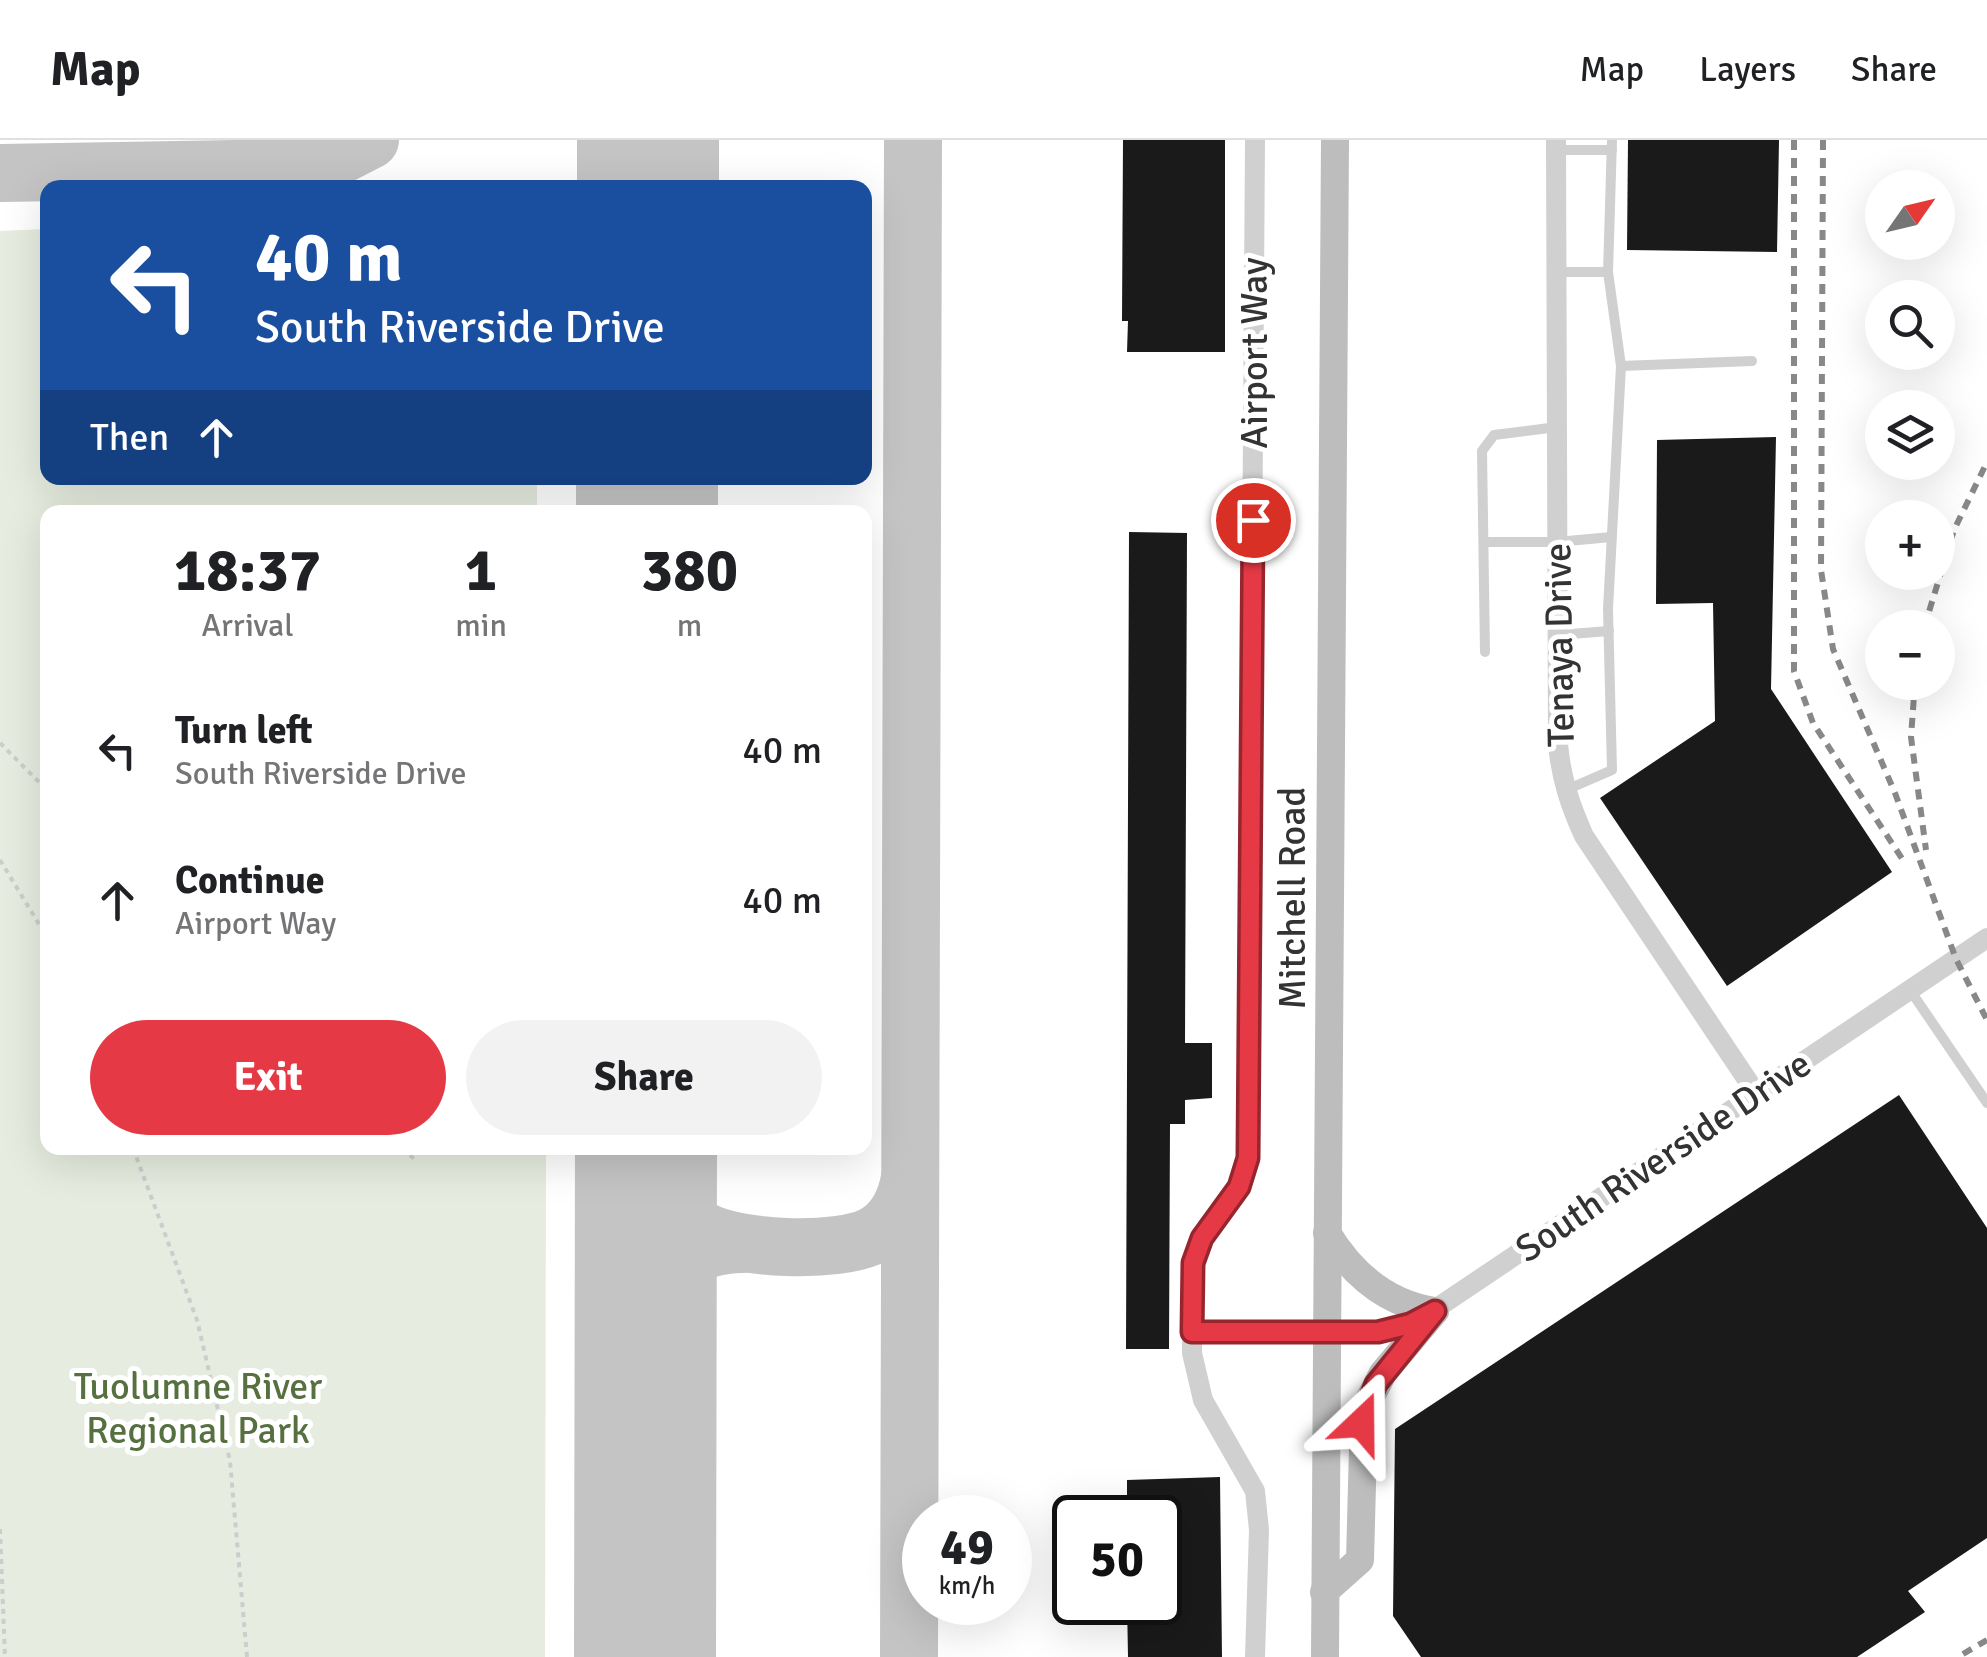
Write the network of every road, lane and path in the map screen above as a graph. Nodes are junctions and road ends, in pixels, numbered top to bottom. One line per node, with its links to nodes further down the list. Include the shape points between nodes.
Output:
1 (1254, 140): 30 (street, Airport Way, via 1248,1158 1239,1187 1202,1238 1193,1263)
2 (1334, 140): 28 (main road, Mitchell Road)
3 (1556, 145): 4 (lane); 5 (street, Tenaya Drive)
4 (1612, 145): 6 (lane)
5 (1556, 272): 6 (lane); 9 (street, Tenaya Drive)
6 (1608, 272): 8 (lane)
7 (1752, 361): 8 (lane)
8 (1620, 366): 10 (lane)
9 (1556, 428): 11 (lane, via 1494,436 1482,451); 12 (street, Tenaya Drive)
10 (1612, 537): 12 (lane); 13 (lane)
11 (1484, 542): 12 (lane); 15 (lane)
12 (1557, 542): 14 (street, Tenaya Drive)
13 (1608, 632): 14 (lane); 18 (lane, via 1612,770)
14 (1557, 636): 18 (street, Tenaya Drive)
15 (1486, 652)
16 (0, 743): 17 (path)
17 (40, 782)
18 (1565, 790): 23 (street, Tenaya Drive, via 1584,836)
19 (0, 860): 20 (path)
20 (40, 925)
21 (1987, 938): 22 (street, South Riverside Drive)
22 (1910, 990): 23 (street, South Riverside Drive); 24 (lane)
23 (1756, 1093): 29 (street, South Riverside Drive)
24 (1987, 1103)
25 (136, 1155): 35 (path, via 197,1320 230,1461)
26 (411, 1155): 27 (path)
27 (414, 1158)
28 (1327, 1232): 29 (main road, via 1381,1292); 31 (main road, Mitchell Road)
29 (1435, 1311): 31 (street, South Riverside Drive, via 1385,1332); 33 (main road, via 1384,1373 1364,1410 1360,1560)
30 (1192, 1332): 31 (street); 36 (street, Airport Way, via 1204,1400 1255,1491)
31 (1325, 1333): 33 (main road, Mitchell Road)
32 (0, 1529): 34 (path)
33 (1324, 1592): 37 (main road, Mitchell Road)
34 (6, 1657)
35 (246, 1657)
36 (1255, 1657)
37 (1325, 1657)

